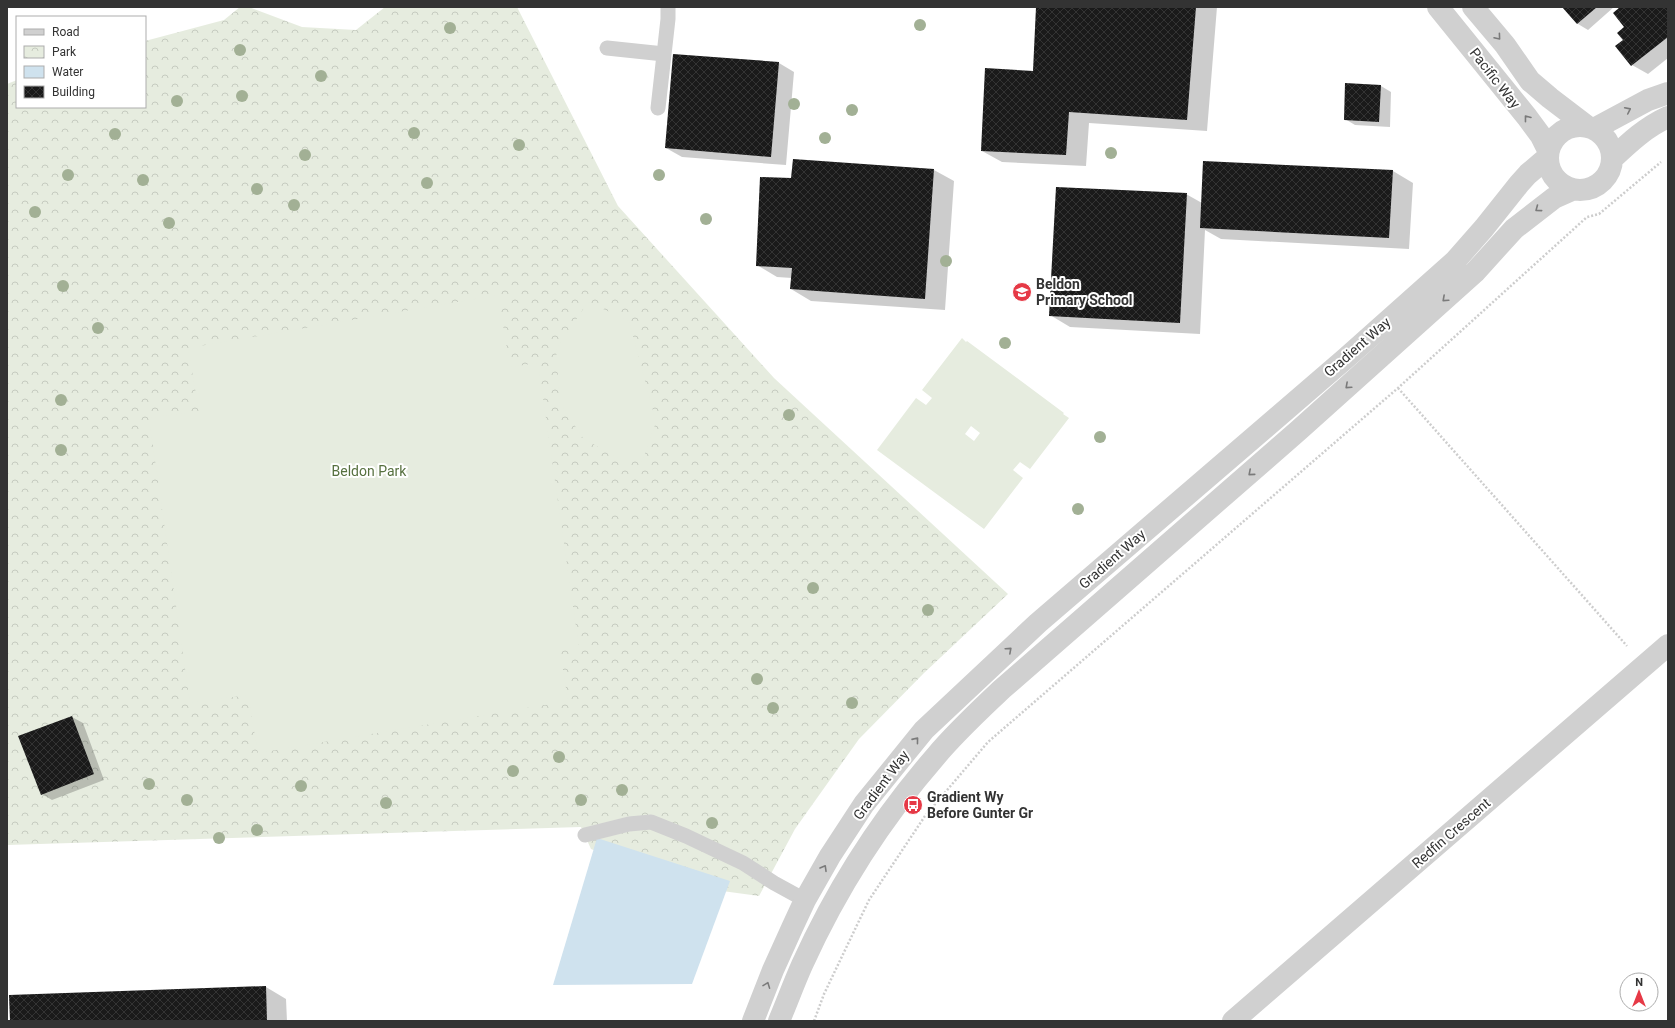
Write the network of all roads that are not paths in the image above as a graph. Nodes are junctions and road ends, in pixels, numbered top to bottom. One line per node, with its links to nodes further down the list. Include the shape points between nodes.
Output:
1 (668, 7): 5 (lane)
2 (1438, 7): 10 (street, Pacific Way, one-way to 2, via 1541,136 1527,117)
3 (1473, 7): 9 (street, Pacific Way, one-way to 9, via 1505,45 1530,81)
4 (607, 48): 5 (lane)
5 (664, 54): 7 (lane)
6 (1668, 93): 9 (street, one-way to 6)
7 (658, 108)
8 (1668, 117): 11 (street, via 1636,136)
9 (1591, 128): 10 (street, via 1568,128 1553,141); 11 (street, via 1608,140)
10 (1548, 154): 12 (street, via 1548,166 1557,181); 15 (street, Gradient Way, one-way to 10, via 864,804 924,730 1038,623 1455,261 1519,184)
11 (1613, 158): 12 (street, via 1611,170 1600,184 1589,190)
12 (1572, 190): 17 (street, Gradient Way, one-way to 17, via 1554,198 1514,229 1475,272 1002,689 965,725 900,800 852,871 802,965)
13 (1668, 644): 18 (street, Redfin Crescent)
14 (584, 835): 15 (lane, via 629,824 651,822 743,863)
15 (805, 900): 16 (street, Gradient Way, one-way to 15)
16 (753, 1021)
17 (779, 1021)
18 (1233, 1021)

